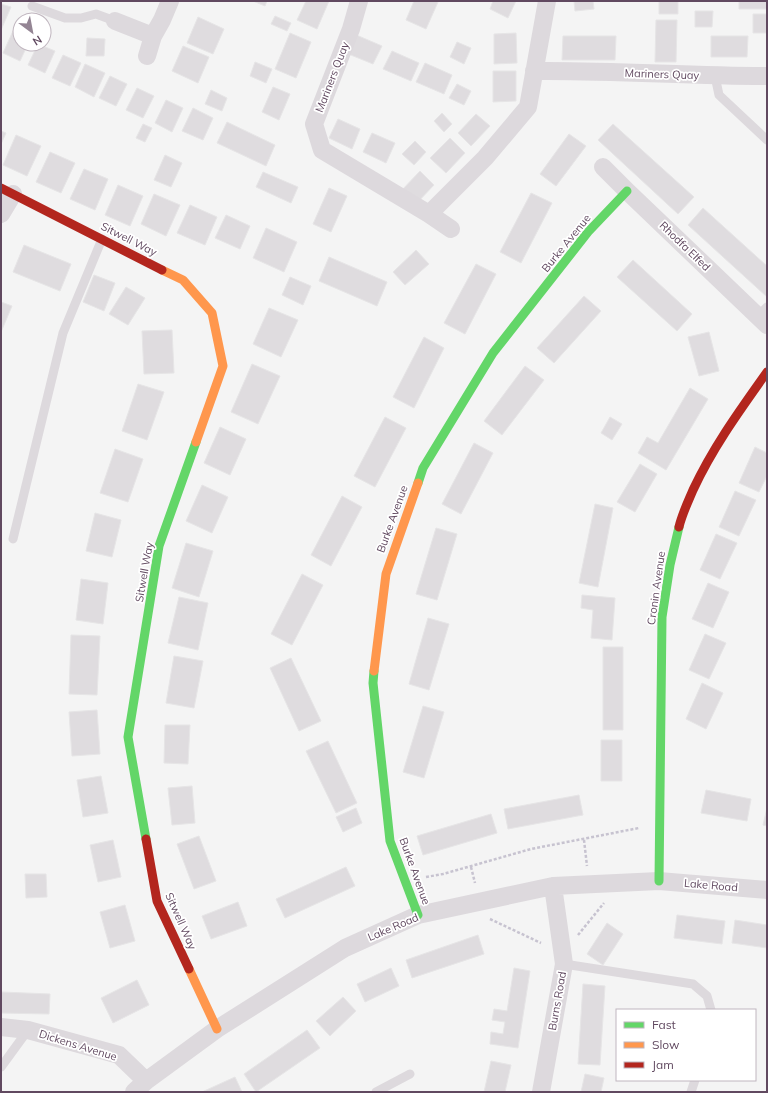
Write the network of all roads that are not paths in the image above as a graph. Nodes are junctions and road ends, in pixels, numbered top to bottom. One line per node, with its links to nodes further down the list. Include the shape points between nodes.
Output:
1 (170, 1): 6 (street)
2 (359, 1): 16 (street, Mariners Quay, via 351,29 314,124 322,150)
3 (547, 1): 8 (street)
4 (32, 6): 5 (lane, via 65,18 81,18 96,14)
5 (115, 21): 6 (street)
6 (154, 36): 7 (street)
7 (147, 56)
8 (534, 71): 9 (street, Mariners Quay); 16 (street, via 528,107 485,158)
9 (715, 76): 10 (street, Mariners Quay); 11 (lane, via 719,95)
10 (767, 76)
11 (767, 140)
12 (603, 167): 14 (street, Rhodfa Elfed)
13 (7, 191): 15 (street); 18 (street, Sitwell Way)
14 (627, 191): 19 (street, Rhodfa Elfed); 25 (street, Burke Avenue, via 588,232 493,354 423,468 386,574 373,684 390,841)
15 (1, 214)
16 (429, 214): 17 (street, Mariners Quay)
17 (451, 229)
18 (102, 239): 21 (lane, via 63,333); 29 (street, Sitwell Way, via 183,280 212,313 223,366 159,546 128,737 157,901)
19 (764, 316)
20 (767, 372): 22 (street, Cronin Avenue, via 735,416 705,465 681,516 670,565 662,617)
21 (13, 539)
22 (659, 881): 23 (street, Lake Road); 24 (street, Lake Road)
23 (553, 886): 25 (street, Lake Road); 26 (street, Burns Road)
24 (767, 890)
25 (418, 915): 29 (street, Lake Road, via 345,948)
26 (564, 964): 27 (lane, via 693,984 707,996); 36 (street, Burns Road)
27 (711, 1009)
28 (1, 1027): 30 (street, Dickens Avenue)
29 (217, 1029): 34 (street, Lake Road)
30 (28, 1030): 31 (lane); 34 (street, Dickens Avenue, via 119,1055)
31 (1, 1067)
32 (410, 1074): 35 (lane)
33 (695, 1081): 37 (lane)
34 (140, 1086)
35 (376, 1092)
36 (541, 1092)
37 (691, 1092)

